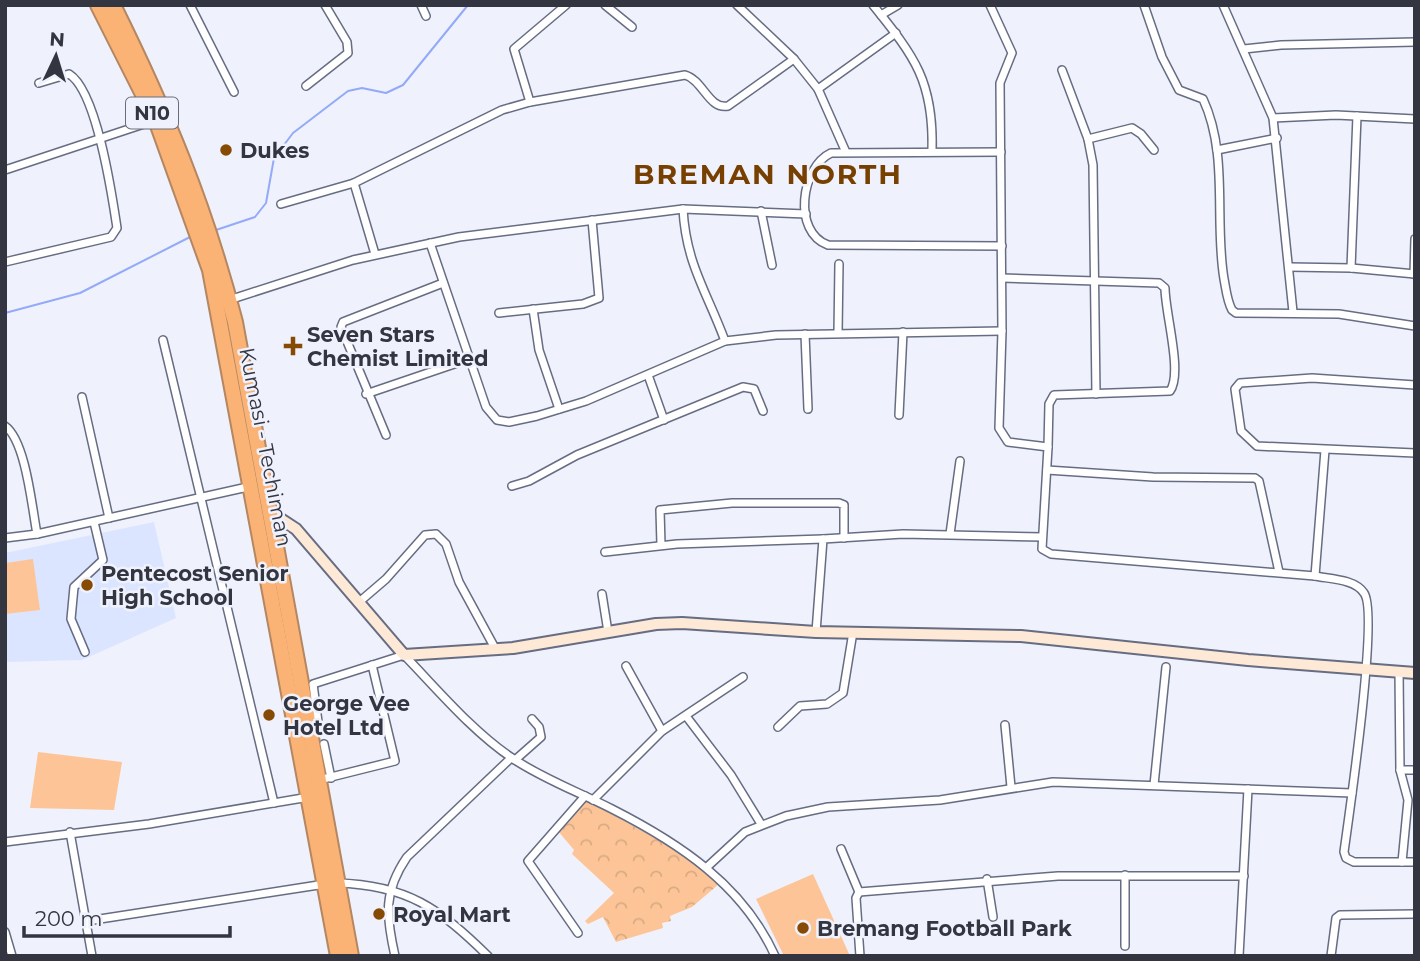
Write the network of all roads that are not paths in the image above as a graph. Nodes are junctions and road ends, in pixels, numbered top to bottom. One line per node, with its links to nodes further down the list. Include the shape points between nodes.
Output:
1 (98, 5): 30 (highway, N10)
2 (113, 5): 46 (highway, N10, via 174,135)
3 (190, 5): 25 (street)
4 (325, 5): 23 (street, via 347,42 348,53)
5 (421, 5): 15 (street)
6 (566, 5): 26 (street, via 514,49)
7 (605, 5): 16 (street)
8 (737, 5): 20 (street)
9 (873, 5): 14 (street)
10 (898, 5): 14 (street)
11 (989, 5): 38 (street, via 1012,53 1000,83)
12 (1144, 5): 36 (street, via 1179,90 1204,101)
13 (1223, 5): 19 (street)
14 (881, 15): 17 (street)
15 (426, 16)
16 (632, 27)
17 (896, 33): 24 (street); 37 (street, via 923,76 930,100)
18 (1415, 42): 19 (street)
19 (1244, 49): 28 (street)
20 (794, 59): 24 (street); 26 (street, via 722,107 685,75)
21 (1062, 71): 33 (street)
22 (38, 83): 31 (street, via 74,76)
23 (306, 86)
24 (818, 89): 34 (street)
25 (234, 92)
26 (530, 102): 40 (street, via 480,119)
27 (1357, 116): 28 (street); 29 (street); 55 (street)
28 (1273, 118): 32 (street)
29 (1415, 119)
30 (156, 120): 31 (street); 46 (highway, N10)
31 (100, 138): 39 (street); 51 (street, via 116,233)
32 (1277, 138): 36 (street); 54 (street)
33 (1088, 139): 35 (street, via 1132,128); 58 (street, via 1093,165)
34 (845, 150): 37 (street); 44 (street, via 817,163 809,178)
35 (1154, 150)
36 (1217, 150): 62 (street, via 1219,233 1228,304 1236,313)
37 (932, 151): 38 (street)
38 (1001, 152): 49 (street)
39 (5, 170)
40 (354, 183): 41 (street); 50 (street)
41 (281, 204)
42 (683, 209): 43 (street); 45 (street); 70 (street, via 693,269)
43 (761, 211): 44 (street); 53 (street)
44 (806, 214): 49 (street, via 812,234 828,245)
45 (592, 220): 48 (street); 61 (street, via 599,298)
46 (201, 224): 60 (highway, N10)
47 (1415, 239): 56 (street)
48 (430, 243): 50 (street); 59 (street)
49 (1002, 246): 57 (street)
50 (375, 254): 60 (street)
51 (5, 262)
52 (839, 264): 67 (street)
53 (772, 265)
54 (1289, 267): 55 (street); 62 (street)
55 (1351, 268): 56 (street)
56 (1414, 274)
57 (1002, 278): 58 (street); 65 (street)
58 (1094, 282): 75 (street); 75 (street, via 1163,285 1175,377 1170,391 1163,394)
59 (443, 283): 71 (street); 74 (street, via 343,322 341,332)
60 (223, 301): 89 (highway, Kumasi - Techiman / N10); 92 (highway, N10, via 258,437)
61 (533, 309): 63 (street); 77 (street, via 539,350)
62 (1293, 312): 64 (street)
63 (499, 313)
64 (1415, 326)
65 (1002, 331): 66 (street); 84 (street, via 1001,437)
66 (903, 332): 67 (street); 80 (street)
67 (838, 333): 68 (street)
68 (805, 334): 70 (street); 78 (street)
69 (163, 340): 91 (street)
70 (725, 341): 72 (street)
71 (469, 359): 74 (street); 77 (street, via 486,407 497,420 509,422)
72 (648, 375): 77 (street); 81 (street)
73 (1415, 384): 85 (street, via 1312,378 1237,385 1237,419 1247,440 1267,448)
74 (366, 394): 83 (street)
75 (1096, 394): 84 (street, via 1054,395 1050,399)
76 (82, 397): 93 (street)
77 (559, 409)
78 (808, 409)
79 (763, 411): 81 (street, via 754,389 743,387)
80 (899, 415)
81 (664, 420): 90 (street)
82 (5, 426): 95 (street, via 15,434)
83 (386, 435)
84 (1048, 447): 88 (street)
85 (1325, 450): 86 (street); 104 (street)
86 (1415, 453)
87 (960, 461): 96 (street)
88 (1047, 470): 97 (street); 103 (street, via 1255,478)
89 (253, 485): 91 (street); 135 (highway, Kumasi - Techiman / N10)
90 (512, 486)
91 (200, 498): 93 (street); 137 (street)
92 (270, 512): 106 (street, via 296,529); 130 (highway, N10)
93 (109, 518): 94 (street)
94 (94, 522): 95 (street); 111 (street, via 103,560 74,587 71,619)
95 (37, 534): 98 (street)
96 (950, 534): 97 (street); 99 (street)
97 (1042, 537): 103 (street, via 1042,549 1051,554)
98 (5, 538)
99 (844, 538): 100 (street); 101 (street, via 845,505 839,503 732,503 660,510)
100 (824, 540): 101 (street); 108 (street)
101 (661, 545): 102 (street)
102 (605, 552)
103 (1279, 572): 104 (street)
104 (1315, 576): 116 (street, via 1352,583 1363,590 1369,601)
105 (602, 594): 107 (street)
106 (358, 603): 110 (street, via 425,535 436,534 446,544 459,582); 112 (street)
107 (608, 632): 108 (street, via 682,623); 110 (street)
108 (816, 632): 109 (street)
109 (853, 632): 116 (street, via 1021,636); 124 (street, via 843,693 827,704 800,706)
110 (496, 650): 112 (street)
111 (85, 652)
112 (404, 655): 113 (street); 127 (street)
113 (372, 665): 122 (street, via 313,684); 130 (street, via 395,761)
114 (626, 666): 125 (street)
115 (1166, 667): 131 (street)
116 (1366, 669): 117 (street); 134 (street)
117 (1399, 671): 118 (street); 129 (street)
118 (1415, 673)
119 (743, 677): 120 (street)
120 (686, 716): 125 (street); 138 (street, via 725,766)
121 (532, 719): 127 (street, via 541,737)
122 (317, 722)
123 (1005, 725): 132 (street)
124 (778, 727)
125 (662, 730): 136 (street)
126 (324, 744): 130 (street)
127 (513, 759): 136 (street); 149 (street, via 407,858)
128 (1415, 769): 129 (street)
129 (1401, 770): 142 (street, via 1408,800)
130 (325, 779): 148 (highway, N10)
131 (1154, 785): 132 (street, via 1053,782); 133 (street)
132 (1011, 788): 138 (street, via 940,800 828,807)
133 (1248, 789): 134 (street); 146 (street)
134 (1352, 793): 142 (street, via 1346,858)
135 (310, 797): 137 (street); 148 (highway, Kumasi - Techiman / N10)
136 (589, 798): 144 (street); 155 (street, via 528,861)
137 (274, 803): 139 (street)
138 (761, 824): 144 (street, via 727,846)
139 (70, 832): 140 (street); 153 (street)
140 (5, 842)
141 (841, 849): 150 (street)
142 (1402, 862): 143 (street)
143 (1415, 862)
144 (707, 867): 163 (street, via 753,916)
145 (1125, 875): 146 (street); 147 (street); 156 (street)
146 (1244, 876): 165 (street)
147 (987, 880): 150 (street); 152 (street)
148 (331, 883): 149 (street); 153 (street); 159 (highway, Kumasi - Techiman / N10); 160 (highway, N10)
149 (390, 887): 161 (street); 162 (street, via 460,928)
150 (859, 892): 164 (street)
151 (1415, 914): 166 (street, via 1340,915)
152 (993, 917)
153 (87, 921): 158 (street)
154 (5, 932): 157 (street)
155 (578, 933)
156 (1125, 947)
157 (12, 956)
158 (92, 956)
159 (338, 956)
160 (351, 956)
161 (395, 956)
162 (488, 956)
163 (775, 956)
164 (860, 956)
165 (1239, 956)
166 (1331, 956)

